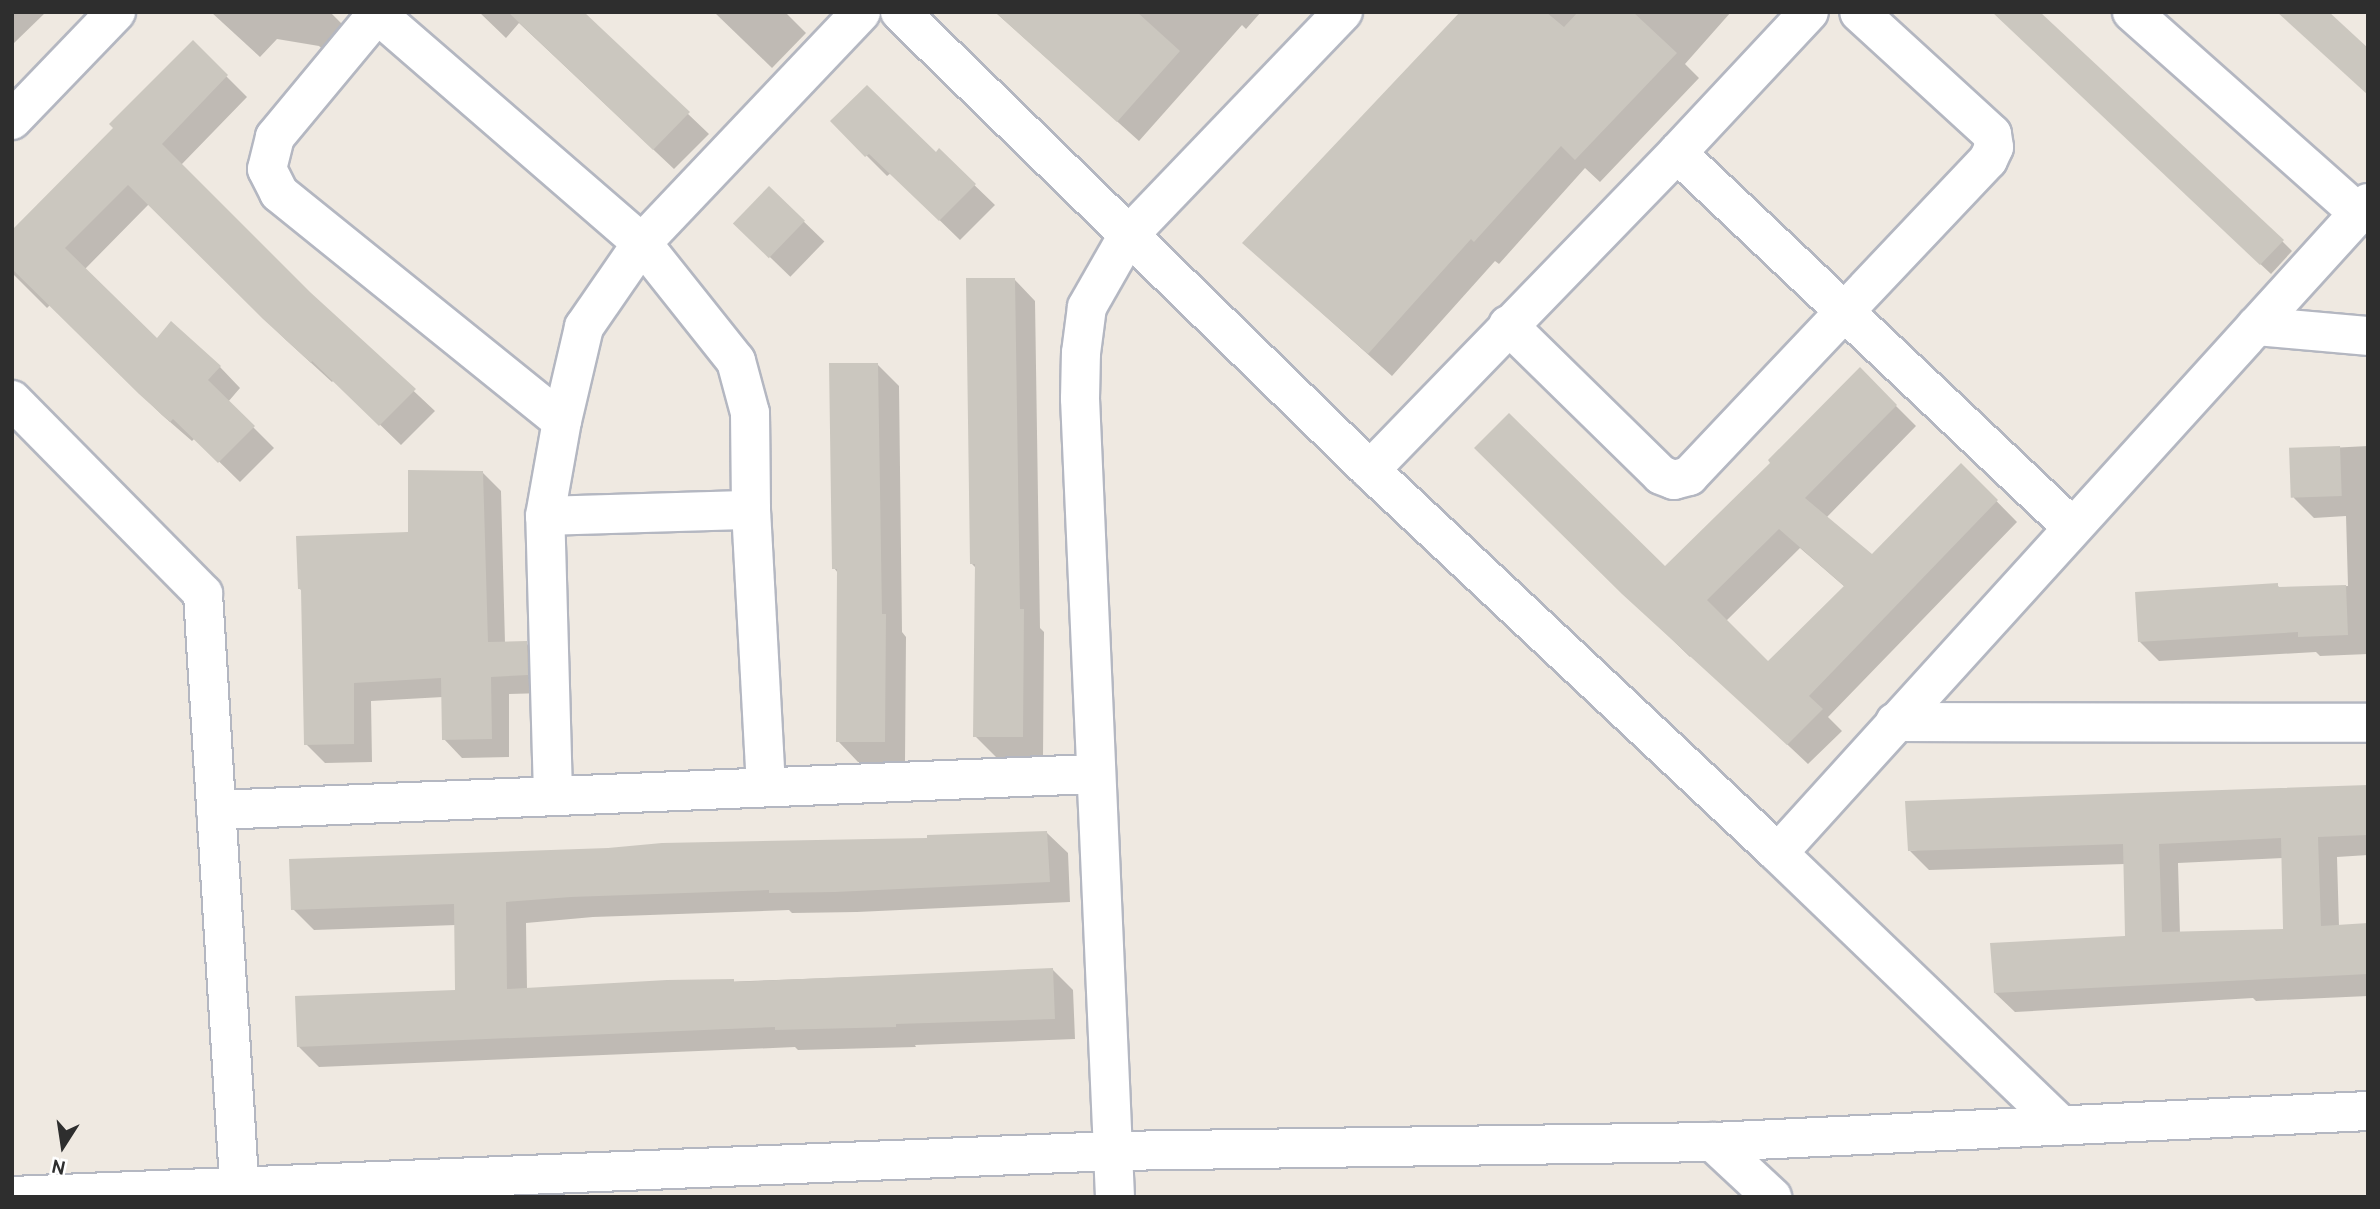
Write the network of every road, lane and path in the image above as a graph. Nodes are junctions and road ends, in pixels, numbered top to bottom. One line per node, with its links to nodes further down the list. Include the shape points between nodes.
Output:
1 (116, 12): 9 (street)
2 (861, 12): 13 (street)
3 (900, 12): 12 (street)
4 (1343, 12): 12 (street)
5 (1809, 12): 10 (street)
6 (1859, 12): 14 (street, via 1992,134 1994,147 1988,160)
7 (2132, 12): 11 (street)
8 (376, 13): 13 (street); 19 (street, via 275,137 267,169 279,193)
9 (12, 120)
10 (1677, 153): 14 (street); 15 (street)
11 (2363, 208): 16 (street)
12 (1127, 237): 20 (street); 26 (street, via 1087,307 1080,353)
13 (642, 243): 19 (street, via 584,327); 21 (street, via 736,361 751,413)
14 (1844, 311): 15 (street, via 1689,476 1674,480 1661,475); 23 (street)
15 (1508, 325): 20 (street)
16 (2256, 326): 17 (street); 23 (street)
17 (2368, 336)
18 (12, 400): 29 (street, via 203,594)
19 (562, 421): 22 (street)
20 (1370, 470): 30 (street)
21 (751, 510): 22 (street); 27 (street)
22 (545, 516): 28 (street)
23 (2071, 527): 24 (street)
24 (1895, 722): 25 (street); 30 (street)
25 (2368, 723)
26 (1095, 774): 27 (street); 34 (street)
27 (766, 788): 28 (street)
28 (553, 794): 29 (street)
29 (216, 810): 35 (street)
30 (1778, 853): 32 (street)
31 (2368, 1111): 32 (street)
32 (2060, 1124): 33 (street)
33 (1713, 1142): 34 (street); 38 (street)
34 (1114, 1151): 35 (street); 37 (street)
35 (240, 1191): 36 (street)
36 (12, 1196)
37 (1115, 1197)
38 (1772, 1197)

